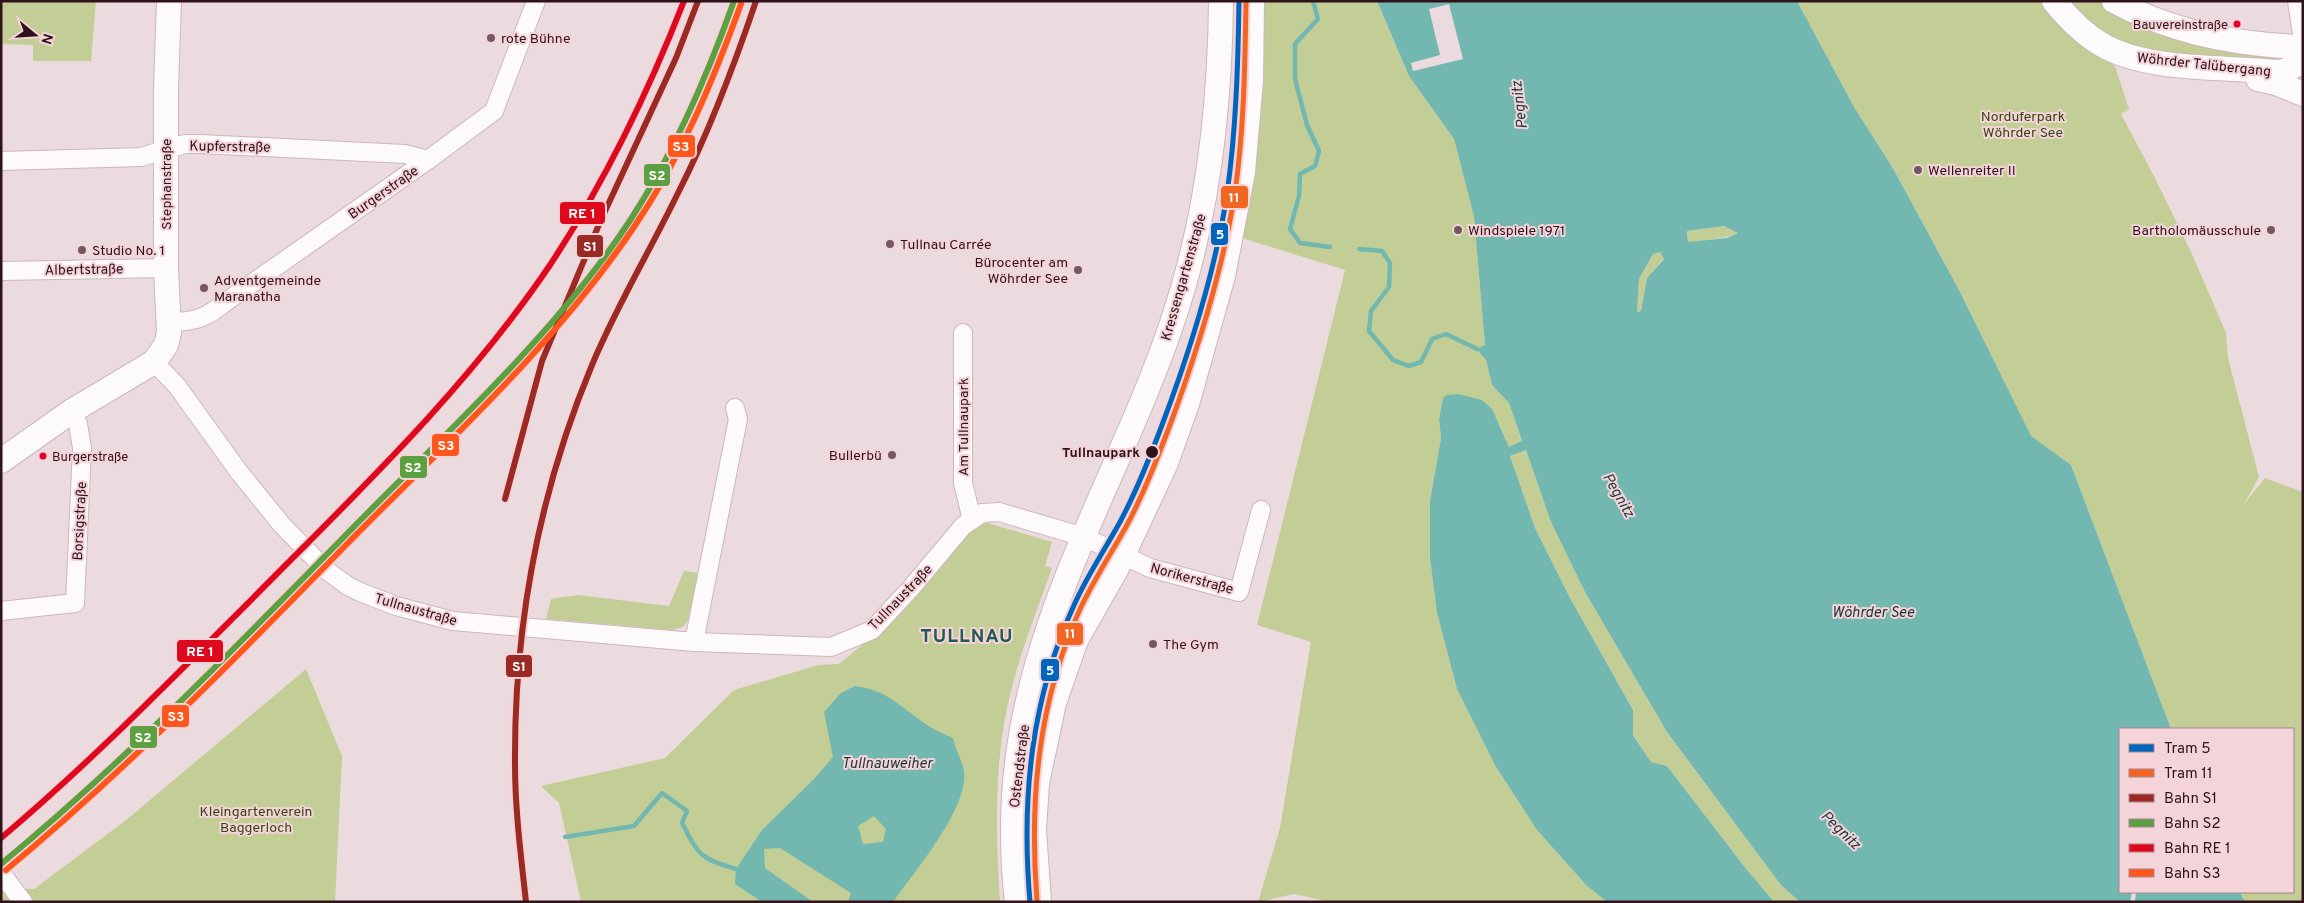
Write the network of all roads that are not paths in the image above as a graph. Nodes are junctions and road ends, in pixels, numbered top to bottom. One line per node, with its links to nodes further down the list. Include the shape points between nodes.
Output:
1 (169, 1): 13 (main road, Stephanstraße)
2 (536, 1): 14 (street, Burgerstraße, via 494,111)
3 (1221, 1): 26 (main road, Kressengartenstraße, via 1219,84 1212,149 1190,263 1159,359)
4 (1252, 1): 27 (main road, via 1248,127 1230,244 1178,433)
5 (2054, 1): 11 (main road, Wöhrder Talübergang, via 2085,34 2116,52)
6 (2114, 1): 9 (main road, Wöhrder Talübergang, via 2144,16 2197,34 2239,42)
7 (2297, 1): 8 (street)
8 (2303, 41)
9 (2303, 47)
10 (2303, 51): 11 (main road, Wöhrder Talübergang, via 2297,64 2282,72)
11 (2217, 68): 12 (main road, via 2276,82)
12 (2303, 94)
13 (166, 151): 14 (street, Kupferstraße, via 185,144 214,144 405,154); 15 (street, Kupferstraße, via 141,156); 16 (main road, Stephanstraße)
14 (428, 160): 18 (street, Burgerstraße, via 213,313 195,321)
15 (1, 161)
16 (166, 268): 17 (street, Albertstraße); 18 (main road, Stephanstraße)
17 (1, 270)
18 (169, 322): 20 (main road, Stephanstraße, via 166,345)
19 (963, 333): 25 (street, Am Tullnaupark, via 963,483)
20 (154, 362): 22 (main road); 29 (street, Tullnaustraße, via 188,399 282,526 326,570 348,586 396,606 460,622)
21 (735, 408): 29 (street, via 738,419)
22 (72, 412): 23 (main road); 28 (street, Borsigstraße, via 78,424 82,448 75,603)
23 (1, 461)
24 (1261, 510): 27 (street, Norikerstraße, via 1239,592 1158,570)
25 (972, 520): 26 (street, Tullnaustraße, via 982,513 1000,512); 29 (street, Tullnaustraße, via 963,526 872,630 831,647)
26 (1084, 538): 27 (street); 32 (main road, Ostendstraße, via 1043,644 1023,722 1013,815)
27 (1123, 556): 33 (main road, Ostendstraße, via 1074,644 1047,729 1035,806)
28 (1, 611)
29 (694, 642)
30 (1, 874): 31 (street)
31 (23, 902)
32 (1017, 902)
33 (1039, 902)

